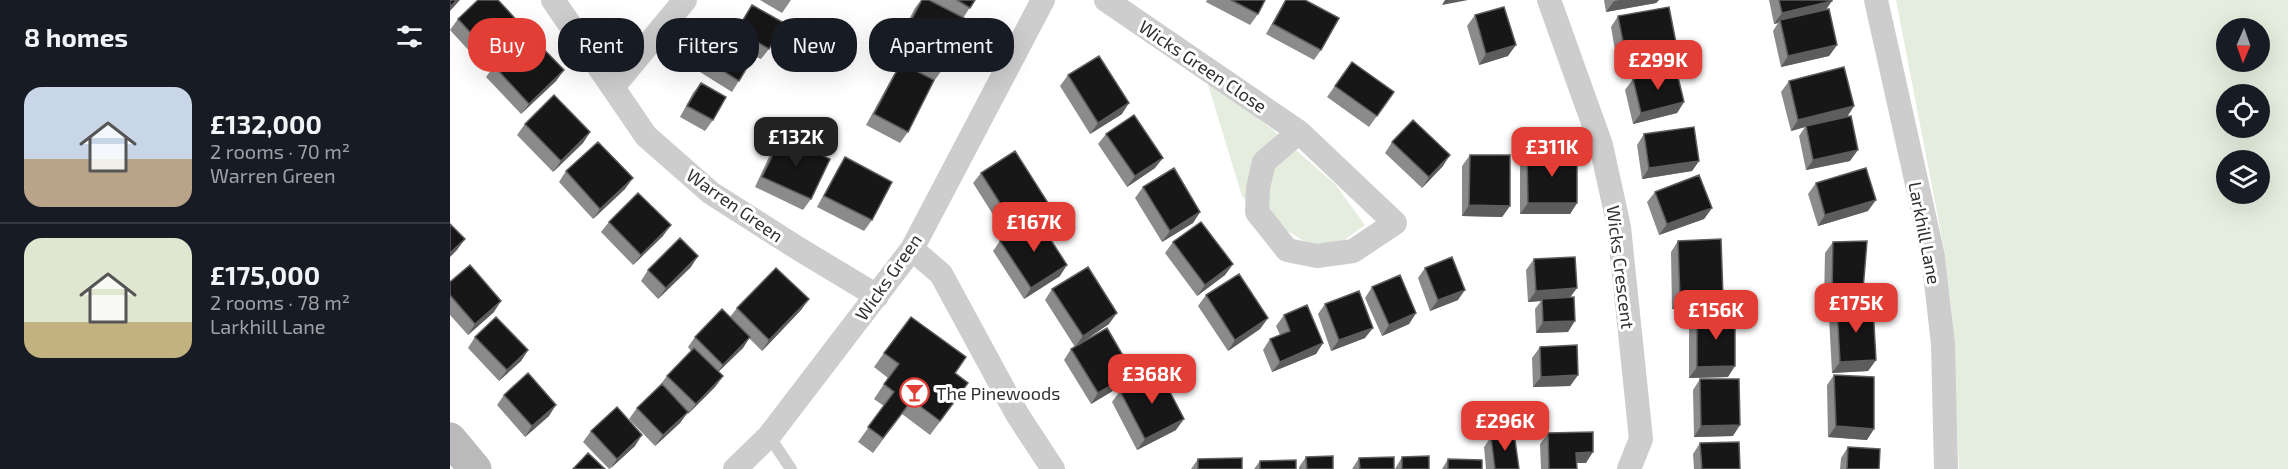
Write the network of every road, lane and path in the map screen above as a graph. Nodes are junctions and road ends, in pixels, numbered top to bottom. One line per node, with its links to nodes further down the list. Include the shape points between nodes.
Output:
1 (553, 0): 7 (street, Warren Green)
2 (686, 0): 7 (street)
3 (1043, 0): 9 (street, Wicks Green)
4 (1106, 0): 8 (street, Wicks Green Close)
5 (1549, 0): 17 (street, Wicks Crescent, via 1601,145 1619,227 1641,439)
6 (1876, 0): 18 (street, Larkhill Lane, via 1933,256 1943,344)
7 (613, 87): 10 (street, Warren Green, via 646,136 711,193)
8 (1299, 132): 8 (street, Wicks Green Close, via 1379,208 1395,223 1353,251 1317,256 1287,250 1257,212 1258,188 1264,162)
9 (912, 249): 10 (street, Wicks Green); 16 (street, via 941,274 1017,414)
10 (877, 296): 11 (street, Wicks Green)
11 (769, 436): 14 (street, Wicks Green); 15 (lane)
12 (450, 439): 13 (street)
13 (475, 469)
14 (735, 469)
15 (791, 469)
16 (1053, 469)
17 (1629, 469)
18 (1946, 469)

